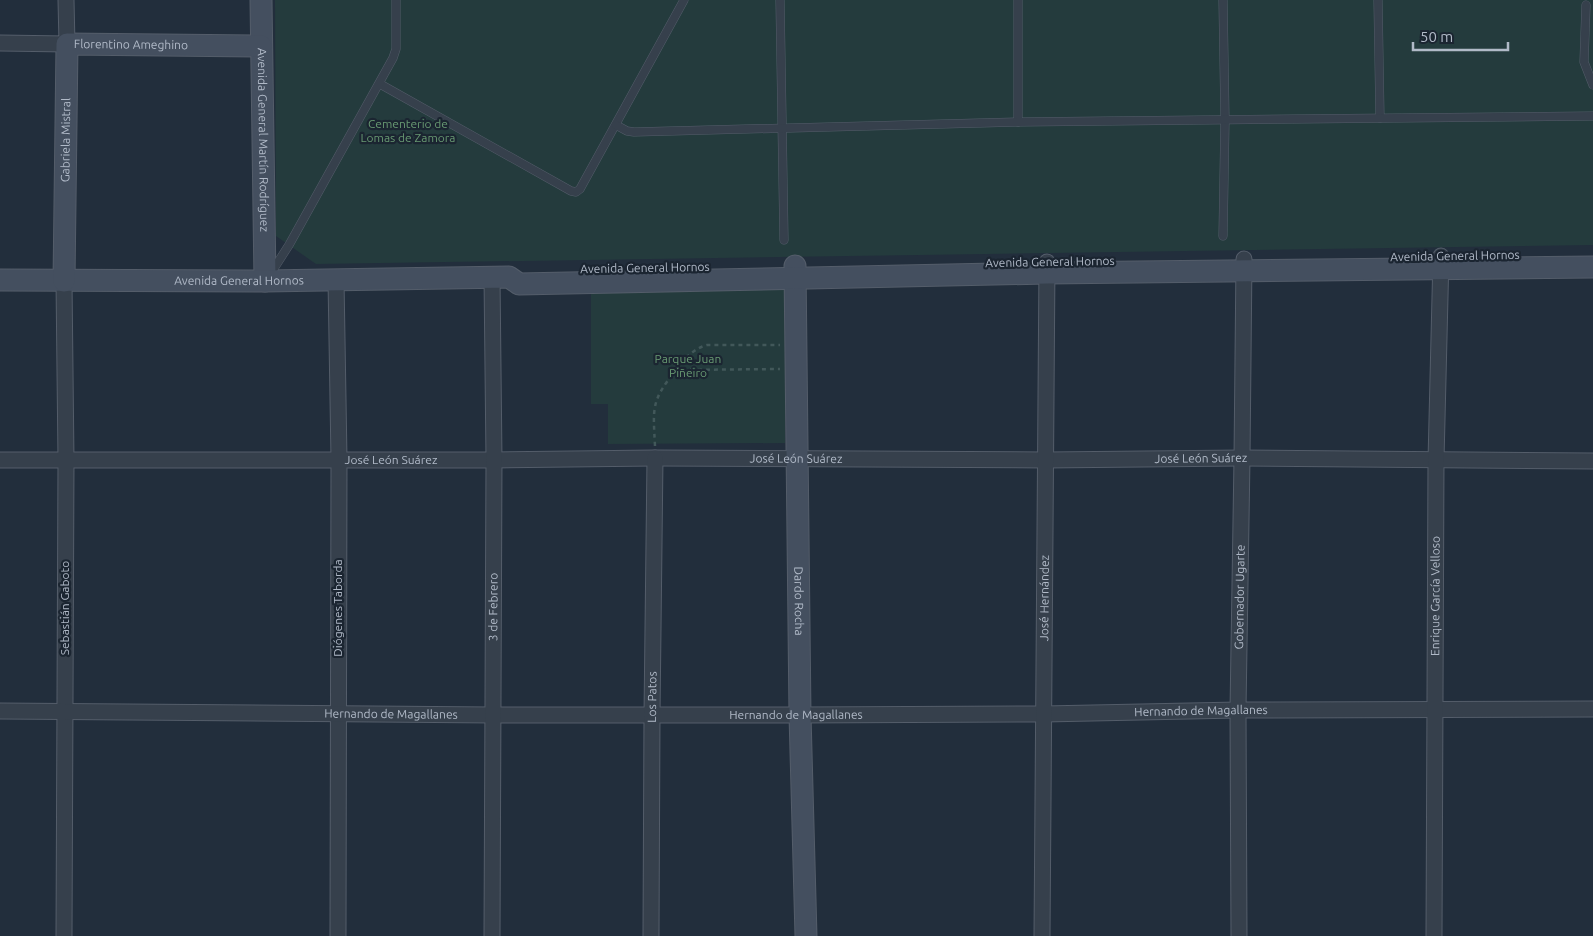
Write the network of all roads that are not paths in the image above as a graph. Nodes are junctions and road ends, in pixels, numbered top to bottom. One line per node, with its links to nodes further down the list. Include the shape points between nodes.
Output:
1 (66, 0): 11 (street, Gabriela Mistral)
2 (260, 0): 12 (main road, Avenida General Martín Rodríguez)
3 (396, 0): 13 (lane, via 396,49)
4 (684, 0): 19 (lane)
5 (780, 0): 20 (lane)
6 (1018, 0): 18 (lane)
7 (1223, 0): 17 (lane)
8 (1378, 0): 16 (lane)
9 (1586, 5): 14 (lane, via 1584,62)
10 (0, 43): 11 (street, Florentino Ameghino)
11 (67, 44): 12 (main road, Florentino Ameghino); 31 (main road, Gabriela Mistral)
12 (262, 46): 33 (main road, Avenida General Martín Rodríguez)
13 (380, 84): 19 (lane, via 576,192); 33 (lane, via 289,245)
14 (1593, 85)
15 (1593, 116): 16 (lane)
16 (1380, 118): 17 (lane)
17 (1225, 120): 18 (lane); 21 (lane)
18 (1018, 122): 20 (lane)
19 (616, 125): 20 (lane, via 634,132)
20 (781, 127): 22 (lane)
21 (1224, 236)
22 (784, 240)
23 (1593, 253): 24 (main road, Avenida General Hornos)
24 (1441, 262): 25 (main road, Avenida General Hornos); 27 (main road, Avenida General Hornos); 41 (street, Enrique García Velloso)
25 (1244, 265): 26 (main road, Avenida General Hornos); 35 (street, Gobernador Ugarte)
26 (1047, 267): 28 (main road, Avenida General Hornos); 40 (street, José Hernández)
27 (1593, 267)
28 (795, 272): 29 (main road, Avenida General Hornos, via 518,284); 37 (main road, Dardo Rocha)
29 (500, 277): 32 (main road, Avenida General Hornos); 39 (street, 3 de Febrero)
30 (0, 280): 31 (main road, Avenida General Hornos)
31 (64, 280): 33 (main road, Avenida General Hornos); 42 (street, Sebastián Gaboto)
32 (336, 280): 33 (main road, Avenida General Hornos); 36 (street, Diógenes Taborda)
33 (265, 281)
34 (655, 458): 37 (street, José León Suárez); 39 (street, José León Suárez); 50 (street, Los Patos)
35 (1242, 458): 40 (street, José León Suárez); 41 (street, José León Suárez); 45 (street, Gobernador Ugarte)
36 (338, 459): 39 (street, José León Suárez); 42 (street, José León Suárez); 49 (street, Diógenes Taborda)
37 (798, 459): 40 (street, José León Suárez); 53 (main road, Dardo Rocha)
38 (0, 460): 42 (street, José León Suárez)
39 (494, 460): 52 (street, 3 de Febrero)
40 (1046, 460): 51 (street, José Hernández)
41 (1436, 460): 43 (street, José León Suárez); 46 (street, Enrique García Velloso)
42 (66, 461): 48 (street, Sebastián Gaboto)
43 (1593, 461)
44 (1593, 709): 46 (street, Hernando de Magallanes)
45 (1238, 710): 46 (street, Hernando de Magallanes); 51 (street, Hernando de Magallanes); 60 (street, Gobernador Ugarte)
46 (1435, 710): 61 (street, Enrique García Velloso)
47 (0, 711): 48 (street, Hernando de Magallanes)
48 (65, 712): 49 (street, Hernando de Magallanes); 54 (street, Sebastián Gaboto)
49 (338, 714): 52 (street, Hernando de Magallanes); 55 (street, Diógenes Taborda)
50 (652, 714): 52 (street, Hernando de Magallanes); 53 (street, Hernando de Magallanes); 57 (street, Los Patos)
51 (1044, 714): 53 (street, Hernando de Magallanes); 59 (street, José Hernández)
52 (493, 715): 56 (street, 3 de Febrero)
53 (800, 715): 58 (main road, Dardo Rocha)
54 (64, 936)
55 (338, 936)
56 (492, 936)
57 (651, 936)
58 (806, 936)
59 (1042, 936)
60 (1239, 936)
61 (1434, 936)

